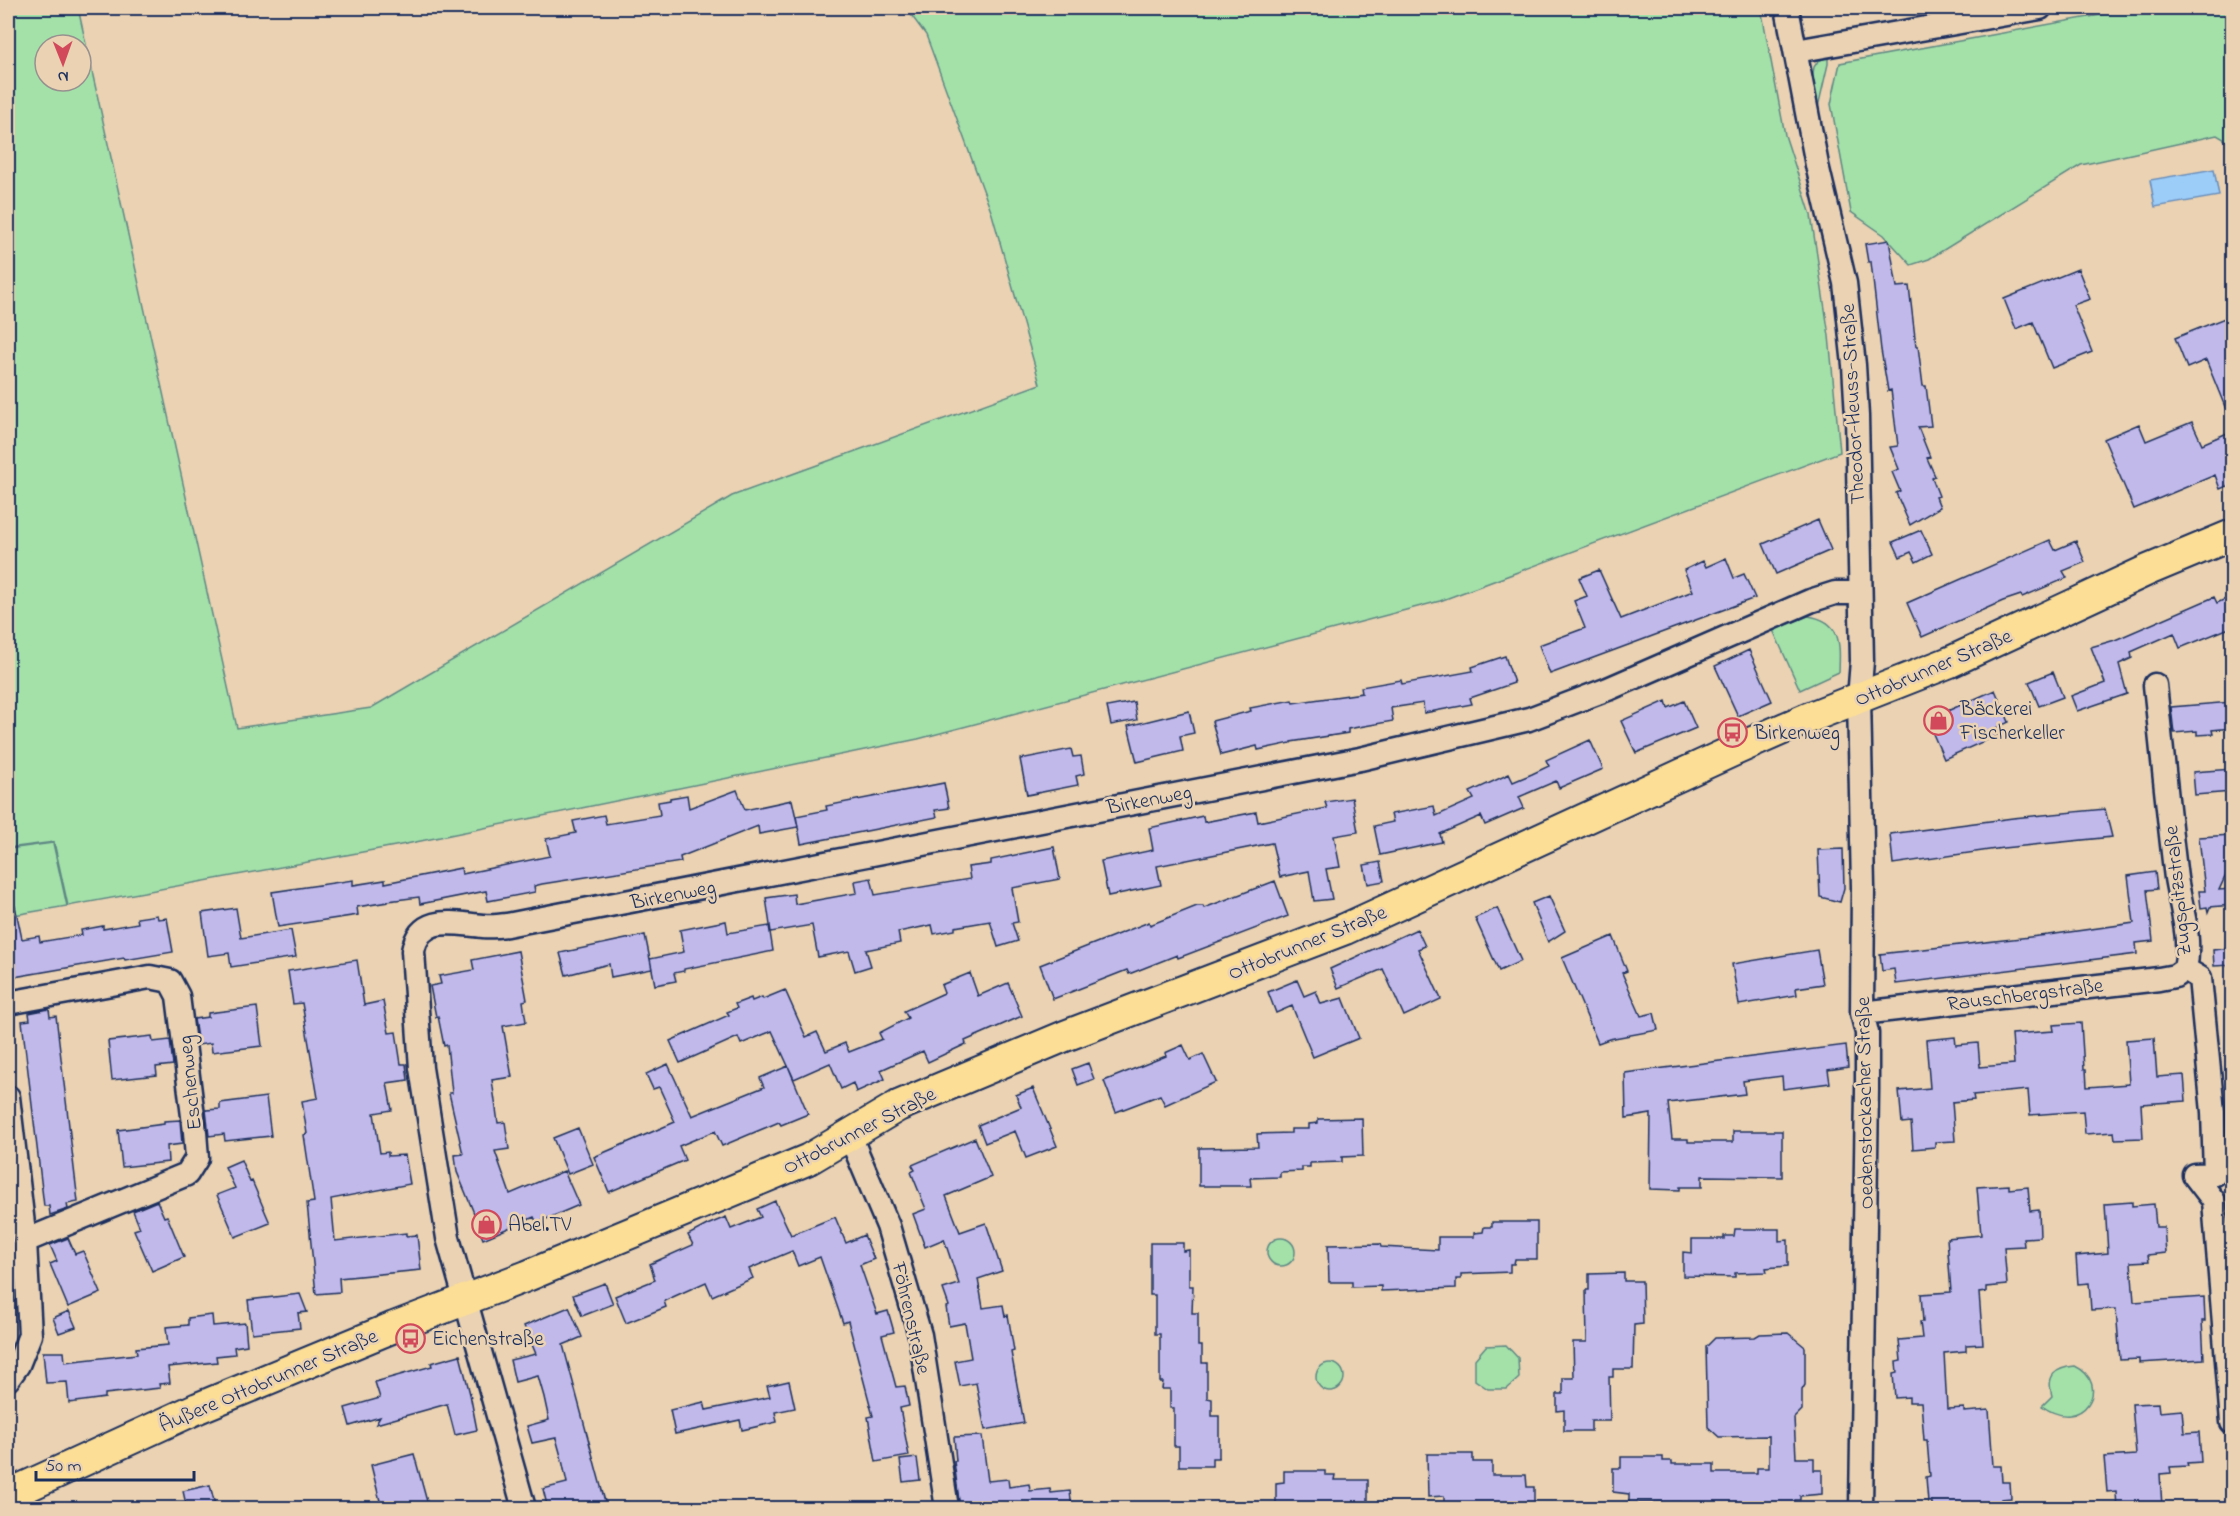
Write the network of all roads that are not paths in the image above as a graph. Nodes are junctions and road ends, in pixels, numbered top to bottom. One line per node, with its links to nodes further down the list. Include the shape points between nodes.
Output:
1 (1787, 8): 3 (street, Theodor-Heuss-Straße)
2 (2040, 8): 3 (street)
3 (1796, 51): 5 (street, Theodor-Heuss-Straße, via 1817,165 1845,282 1857,416)
4 (2232, 535): 7 (main road, Ottobrunner Straße, via 1913,678)
5 (1859, 593): 7 (street, Theodor-Heuss-Straße); 14 (street, Birkenweg, via 1835,593 1810,601 1539,716 1454,738 507,925 436,923 421,932 413,951 421,1068 448,1238)
6 (2154, 685): 8 (street, Zugspitzstraße, via 2186,931)
7 (1859, 698): 10 (street, Oedenstockacher Straße); 12 (main road, Ottobrunner Straße, via 1737,749 1345,929 1065,1036 898,1106)
8 (2185, 969): 10 (street, Rauschbergstraße, via 2159,979); 16 (street, Zugspitzstraße, via 2200,978 2215,1174 2194,1175 2214,1201)
9 (8, 1003): 13 (street, Eschenweg, via 150,977 170,981 178,996 195,1132 196,1158 187,1174)
10 (1862, 1013): 20 (street, Oedenstockacher Straße, via 1867,1033 1868,1090)
11 (8, 1097): 13 (street)
12 (850, 1136): 14 (main road, Ottobrunner Straße, via 809,1159); 19 (street, Föhrenstraße, via 888,1226 920,1335)
13 (25, 1241): 15 (street, via 30,1335)
14 (466, 1300): 17 (main road, Äußere Ottobrunner Straße, via 198,1408); 18 (street)
15 (8, 1379)
16 (2232, 1422)
17 (10, 1497)
18 (524, 1509)
19 (947, 1509)
20 (1861, 1509)

